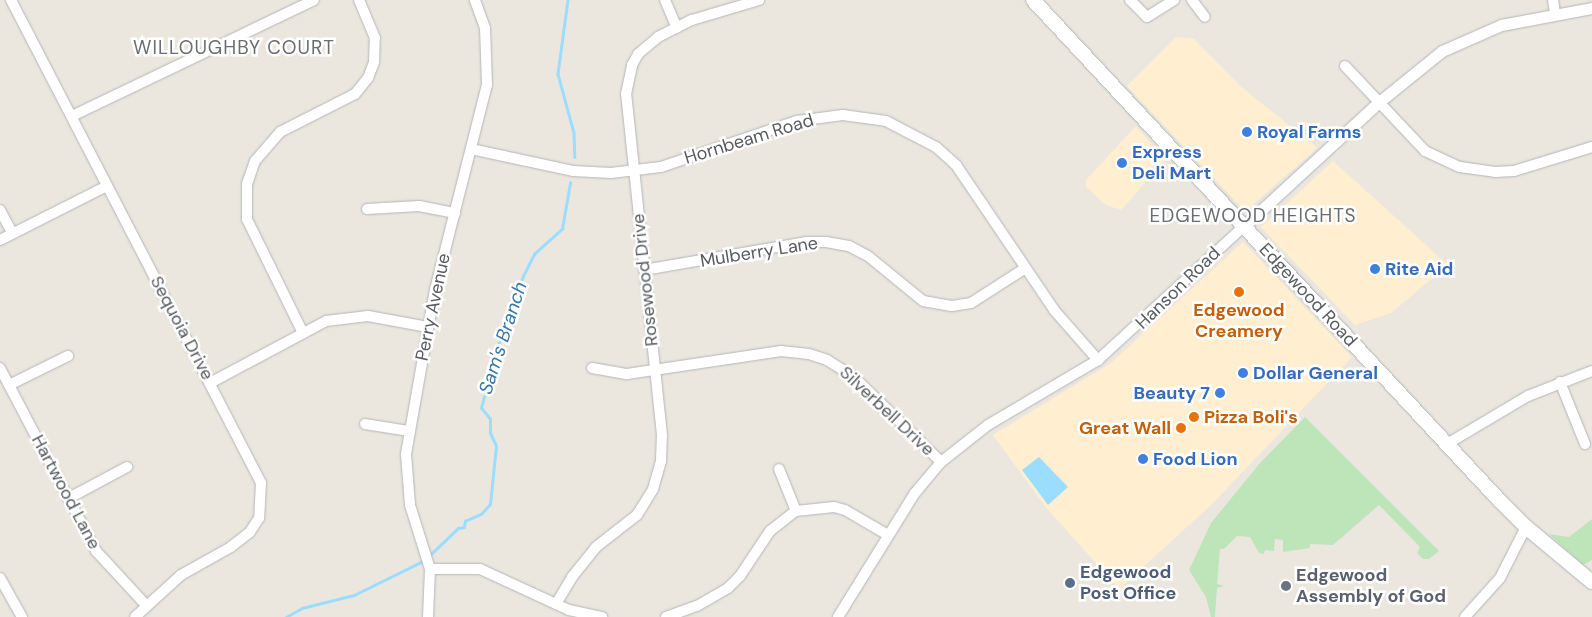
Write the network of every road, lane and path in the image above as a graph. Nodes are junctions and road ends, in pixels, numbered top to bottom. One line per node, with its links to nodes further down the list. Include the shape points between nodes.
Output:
1 (11, 0): 18 (street, Sequoia Drive)
2 (314, 0): 18 (street)
3 (359, 0): 32 (street, via 375,38 374,62 368,78 356,94 280,132 255,161 246,184 247,219)
4 (475, 0): 20 (street, Perry Avenue, via 485,28 489,68)
5 (666, 0): 15 (street)
6 (758, 0): 15 (street, Rosewood Drive, via 692,20)
7 (1033, 0): 26 (main road, Edgewood Road)
8 (1130, 0): 9 (street, via 1147,17)
9 (1174, 0)
10 (1192, 0): 14 (street)
11 (1553, 0): 13 (street)
12 (1592, 8): 13 (street, Hanson Road)
13 (1555, 14): 17 (street, Hanson Road, via 1501,25 1459,42 1427,62)
14 (1205, 17)
15 (677, 28): 21 (street, Rosewood Drive, via 646,46 630,72 626,94)
16 (1345, 66): 17 (street)
17 (1379, 102): 19 (street, via 1425,151 1477,171 1514,171); 26 (street, Hanson Road)
18 (72, 116): 22 (street, Sequoia Drive)
19 (1592, 147)
20 (471, 149): 21 (street, Hornbeam Road, via 573,171); 25 (street, Perry Avenue)
21 (634, 171): 29 (street, Hornbeam Road, via 661,167 797,121 843,115 886,121 936,147 956,165); 30 (street, Rosewood Drive)
22 (107, 186): 27 (street); 40 (street, Sequoia Drive)
23 (367, 209): 25 (street, via 419,206)
24 (0, 210): 27 (street)
25 (455, 213): 31 (street, Perry Avenue)
26 (1244, 226): 34 (street, Hanson Road); 44 (main road, Edgewood Road)
27 (12, 233): 28 (street)
28 (0, 240)
29 (1024, 269): 30 (street, Mulberry Lane, via 971,303 952,306 923,301 868,256 849,246 826,242 806,242); 34 (street, Hornbeam Road, via 1054,310)
30 (644, 270): 37 (street, Rosewood Drive)
31 (428, 327): 32 (street, via 375,316 350,316 326,321); 43 (street, Perry Avenue)
32 (302, 332): 40 (street)
33 (68, 356): 41 (street)
34 (1098, 360): 46 (street, Hanson Road, via 988,425)
35 (0, 368): 41 (street, Hartwood Lane)
36 (592, 368): 37 (street, Silverbell Drive, via 611,373)
37 (655, 370): 46 (street, Silverbell Drive, via 781,351 828,360 853,376); 56 (street, Rosewood Drive, via 662,446 653,489 637,515 596,547 581,564)
38 (1592, 370): 39 (street)
39 (1560, 382): 44 (street, via 1502,409); 45 (street)
40 (210, 383): 57 (street, Sequoia Drive, via 261,483 259,518 243,538 180,575)
41 (9, 385): 49 (street, Hartwood Lane)
42 (365, 424): 43 (street)
43 (409, 431): 53 (street, Perry Avenue, via 407,488)
44 (1447, 444): 51 (main road, Edgewood Road)
45 (1585, 444)
46 (942, 462): 52 (street, Hanson Road, via 915,493)
47 (127, 467): 49 (street)
48 (779, 469): 50 (street)
49 (69, 498): 57 (street, Hartwood Lane, via 100,557)
50 (796, 511): 52 (street, via 834,507); 62 (street, via 770,530 746,568 728,588 697,606)
51 (1526, 527): 55 (main road, Edgewood Road); 64 (street, via 1500,578)
52 (888, 535): 63 (street, Hanson Road)
53 (430, 569): 56 (street, via 480,568); 60 (street, Perry Avenue)
54 (0, 578): 58 (street)
55 (1592, 582)
56 (556, 604): 61 (street)
57 (146, 605): 59 (street, Sequoia Drive)
58 (22, 617)
59 (135, 617)
60 (428, 617)
61 (602, 617)
62 (666, 617)
63 (838, 617)
64 (1465, 617)

